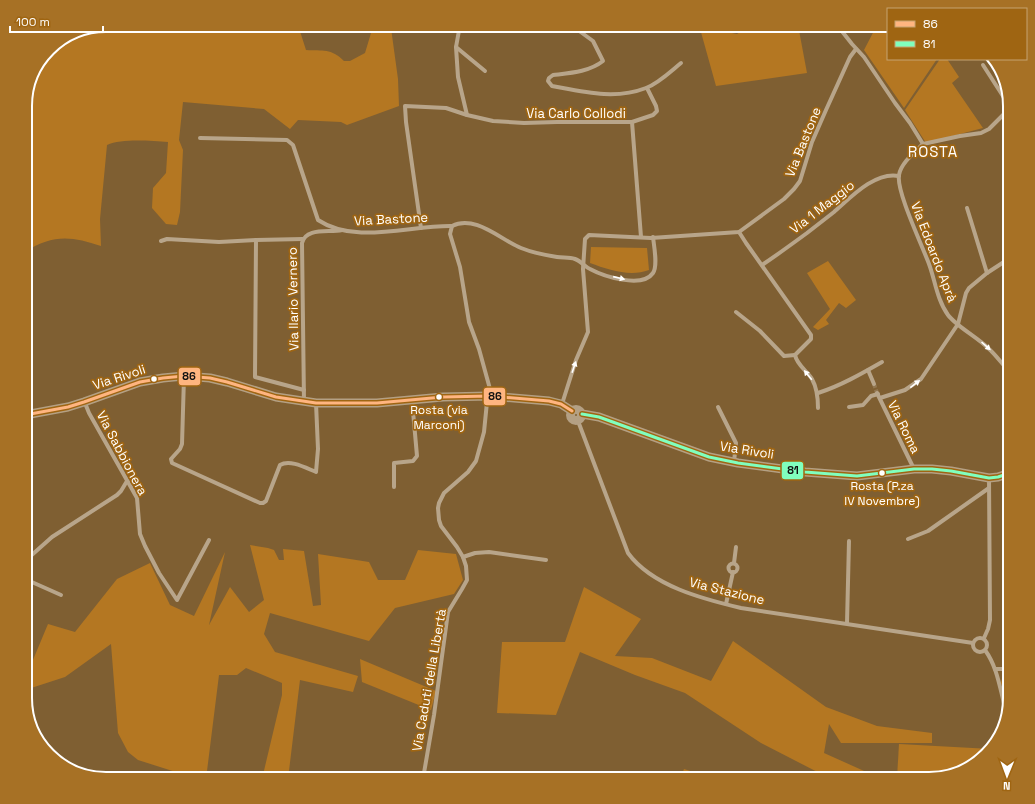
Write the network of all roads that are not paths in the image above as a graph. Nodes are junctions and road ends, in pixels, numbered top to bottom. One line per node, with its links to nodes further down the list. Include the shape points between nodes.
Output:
1 (459, 32): 4 (street)
2 (581, 32): 9 (street, via 593,41 603,61 581,71 553,75 548,82 552,86 602,95 619,95)
3 (842, 32): 5 (street)
4 (456, 47): 8 (street); 12 (street, via 458,77)
5 (856, 49): 15 (street); 21 (street, Via Bastone, via 850,57 812,142 800,180 784,198)
6 (681, 63): 9 (street)
7 (982, 65): 10 (street)
8 (485, 70)
9 (647, 88): 13 (street, Via Carlo Collodi, via 657,111 653,115)
10 (1002, 96)
11 (1003, 114): 15 (street, via 989,129 981,133)
12 (467, 115): 13 (street, Via Carlo Collodi, via 493,122 512,123); 19 (street, Via Carlo Collodi, via 446,108 405,106)
13 (632, 122): 22 (street)
14 (200, 138): 20 (street, Via Bastone, via 287,140 293,145 318,220)
15 (923, 144): 16 (street, via 904,164)
16 (899, 176): 29 (street, Via 1 Maggio, via 890,175 873,181 852,194 834,212); 32 (street, Via Edoardo Aprà, via 902,197 942,305 948,316)
17 (967, 208): 30 (street)
18 (452, 226): 19 (street, Via Bastone); 28 (street, Via Bastone, via 464,224 482,227 521,248 571,258); 42 (street, Via Caduti della Libertà, via 450,234 460,267 469,322 490,386)
19 (421, 228): 20 (street, Via Bastone, via 368,233)
20 (343, 230): 24 (street, Via Ilario Vernero, via 308,234)
21 (739, 232): 23 (street); 29 (street)
22 (641, 237): 23 (street); 28 (street, via 587,236)
23 (653, 237): 28 (street, Via Bastone, one-way to 23, via 616,278 645,279 655,270)
24 (303, 239): 25 (street); 39 (street, Via Ilario Vernero)
25 (256, 240): 26 (street); 39 (street, via 255,377)
26 (161, 241)
27 (1003, 263): 30 (street)
28 (583, 265): 47 (street, one-way to 28, via 588,332)
29 (762, 265): 33 (street, via 812,335)
30 (987, 273): 32 (street, via 969,288)
31 (736, 312): 33 (street, via 760,331 784,356)
32 (958, 324): 35 (street, Via Edoardo Aprà, one-way to 35, via 988,348); 41 (street, one-way to 32, via 905,390 921,379)
33 (796, 357): 40 (street, one-way to 33)
34 (882, 362): 36 (street)
35 (1003, 364)
36 (868, 370): 38 (street); 40 (street)
37 (184, 376): 44 (street, Via Rivoli, via 140,382); 45 (street, Via Rivoli, via 221,381); 46 (street, via 182,444 171,459 172,463 263,503 266,502 280,465 284,462 316,472)
38 (874, 384)
39 (304, 390): 45 (street, Via Ilario Vernero)
40 (818, 393): 50 (street)
41 (878, 395): 49 (street, via 871,396 863,405); 54 (street, Via Roma)
42 (489, 396): 43 (street, Via Rivoli); 47 (street, Via Rivoli, via 536,399); 64 (street, Via Caduti della Libertà, via 484,432 476,461 468,472 444,493 438,508 441,526)
43 (412, 400): 46 (street, Via Rivoli); 58 (street, via 417,456 413,461 394,463)
44 (84, 402): 51 (street, Via Rivoli); 56 (street, Via Sabbionera)
45 (304, 402): 46 (street, Via Rivoli)
46 (316, 403)
47 (561, 404): 52 (street, Via Rivoli, via 572,412 579,410)
48 (718, 406): 53 (street, via 736,443)
49 (849, 406)
50 (818, 408)
51 (32, 414)
52 (580, 417): 53 (street, Via Rivoli, via 599,417 709,457); 68 (street, Via Stazione, via 618,528 633,559 672,586)
53 (734, 462): 54 (street, Via Rivoli, via 857,476)
54 (914, 470): 57 (street, Via Rivoli, via 951,471)
55 (1003, 475): 57 (street, Via Rivoli)
56 (127, 481): 60 (street, Via Sabbionera, via 137,498 140,534 145,546 177,600); 63 (street, via 121,491 52,536)
57 (989, 483): 59 (street, via 928,530); 70 (street, via 990,620)
58 (394, 487)
59 (908, 539)
60 (209, 540)
61 (849, 541): 69 (street)
62 (736, 547): 68 (street, via 734,563 729,567 733,572)
63 (32, 555)
64 (463, 558): 65 (street, via 489,552); 76 (street, Via Caduti della Libertà, via 467,580 448,612)
65 (546, 560)
66 (32, 582): 67 (street)
67 (61, 595)
68 (726, 604): 69 (street, Via Stazione)
69 (846, 623): 71 (street, Via Stazione)
70 (984, 638): 71 (street, via 977,638); 72 (street, via 988,644)
71 (973, 643): 72 (street, via 976,651)
72 (985, 650): 73 (street)
73 (995, 669): 74 (street); 75 (street)
74 (1003, 669)
75 (1003, 700)
76 (424, 772)

